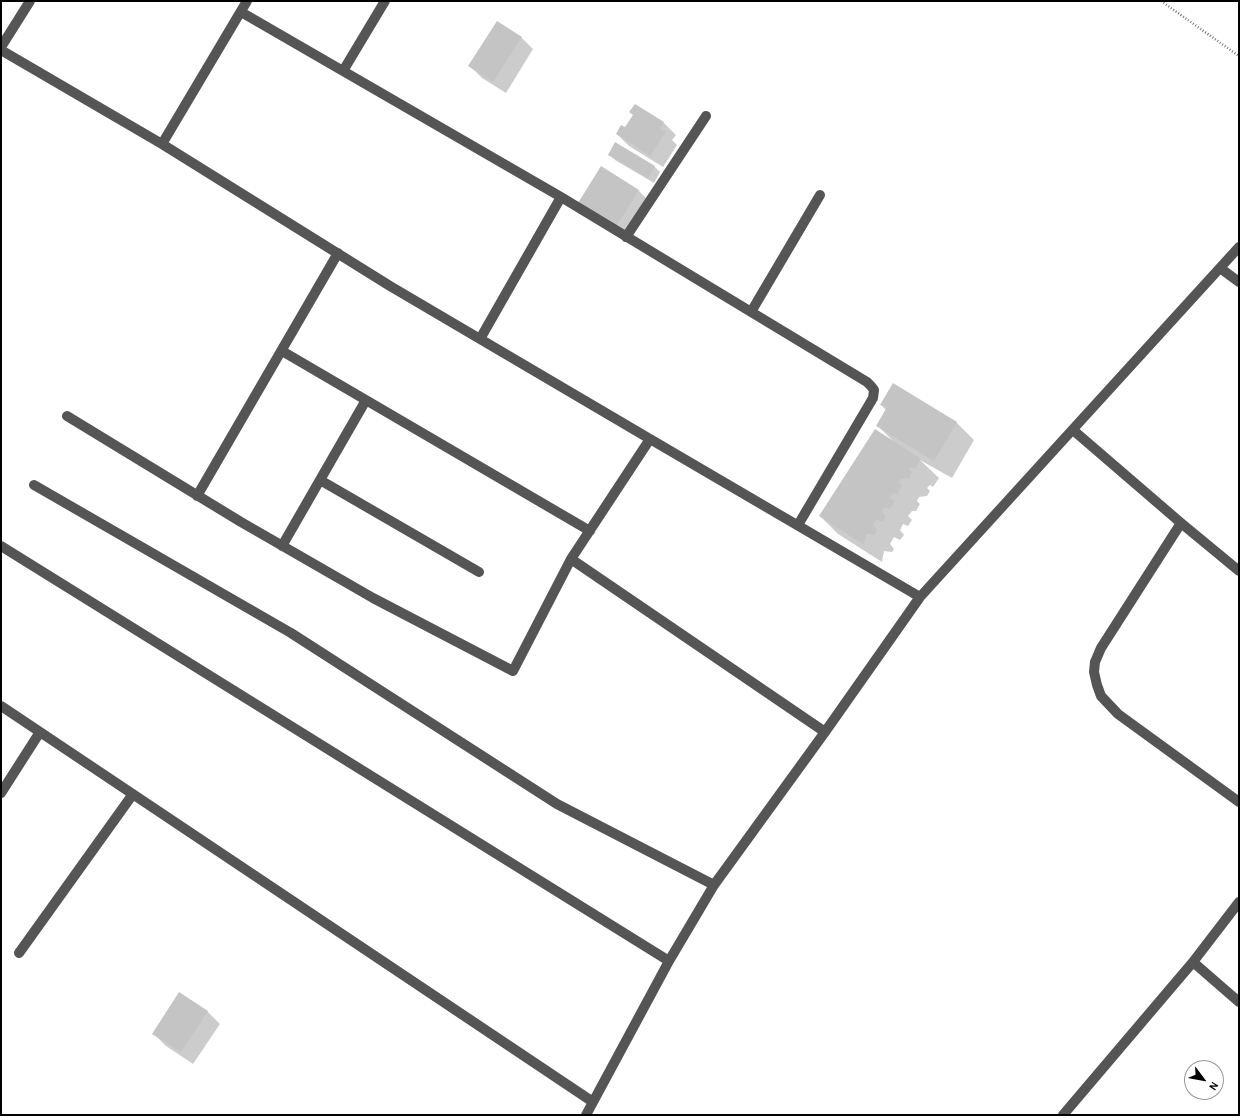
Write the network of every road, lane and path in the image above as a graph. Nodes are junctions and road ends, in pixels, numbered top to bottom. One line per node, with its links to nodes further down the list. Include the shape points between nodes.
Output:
1 (30, 1): 6 (street)
2 (247, 1): 5 (street)
3 (385, 1): 8 (street)
4 (1161, 1): 7 (path)
5 (241, 12): 8 (street); 10 (street)
6 (1, 48): 10 (street)
7 (1239, 56)
8 (344, 70): 12 (street)
9 (706, 116): 13 (street)
10 (162, 144): 15 (street)
11 (820, 195): 18 (street)
12 (561, 197): 13 (street); 19 (street)
13 (626, 237): 18 (street)
14 (1239, 247): 16 (street)
15 (338, 253): 19 (street); 20 (street)
16 (1220, 268): 17 (street); 23 (street)
17 (1239, 282)
18 (751, 312): 29 (street, via 867,382 874,390 872,398)
19 (480, 339): 24 (street)
20 (282, 351): 21 (street); 27 (street)
21 (366, 400): 25 (street); 30 (street)
22 (67, 416): 27 (street)
23 (1073, 430): 28 (street); 36 (street)
24 (650, 439): 29 (street); 30 (street)
25 (320, 480): 32 (street); 35 (street)
26 (34, 485): 43 (street, via 291,633 557,804)
27 (197, 496): 32 (street)
28 (1181, 523): 34 (street); 42 (street, via 1101,648 1094,672 1101,696 1118,714)
29 (798, 525): 36 (street)
30 (590, 531): 33 (street)
31 (1, 546): 46 (street)
32 (282, 546): 33 (street, via 373,598 513,671)
33 (571, 559): 39 (street)
34 (1239, 571)
35 (479, 572)
36 (920, 597): 39 (street)
37 (1, 706): 38 (street)
38 (40, 732): 40 (street); 41 (street)
39 (825, 732): 43 (street)
40 (1, 793)
41 (133, 794): 45 (street); 49 (street)
42 (1239, 802)
43 (714, 885): 46 (street)
44 (1239, 902): 47 (street)
45 (19, 952)
46 (668, 961): 49 (street)
47 (1194, 962): 48 (street); 51 (street)
48 (1239, 1002)
49 (593, 1102): 50 (street)
50 (586, 1115)
51 (1063, 1115)

